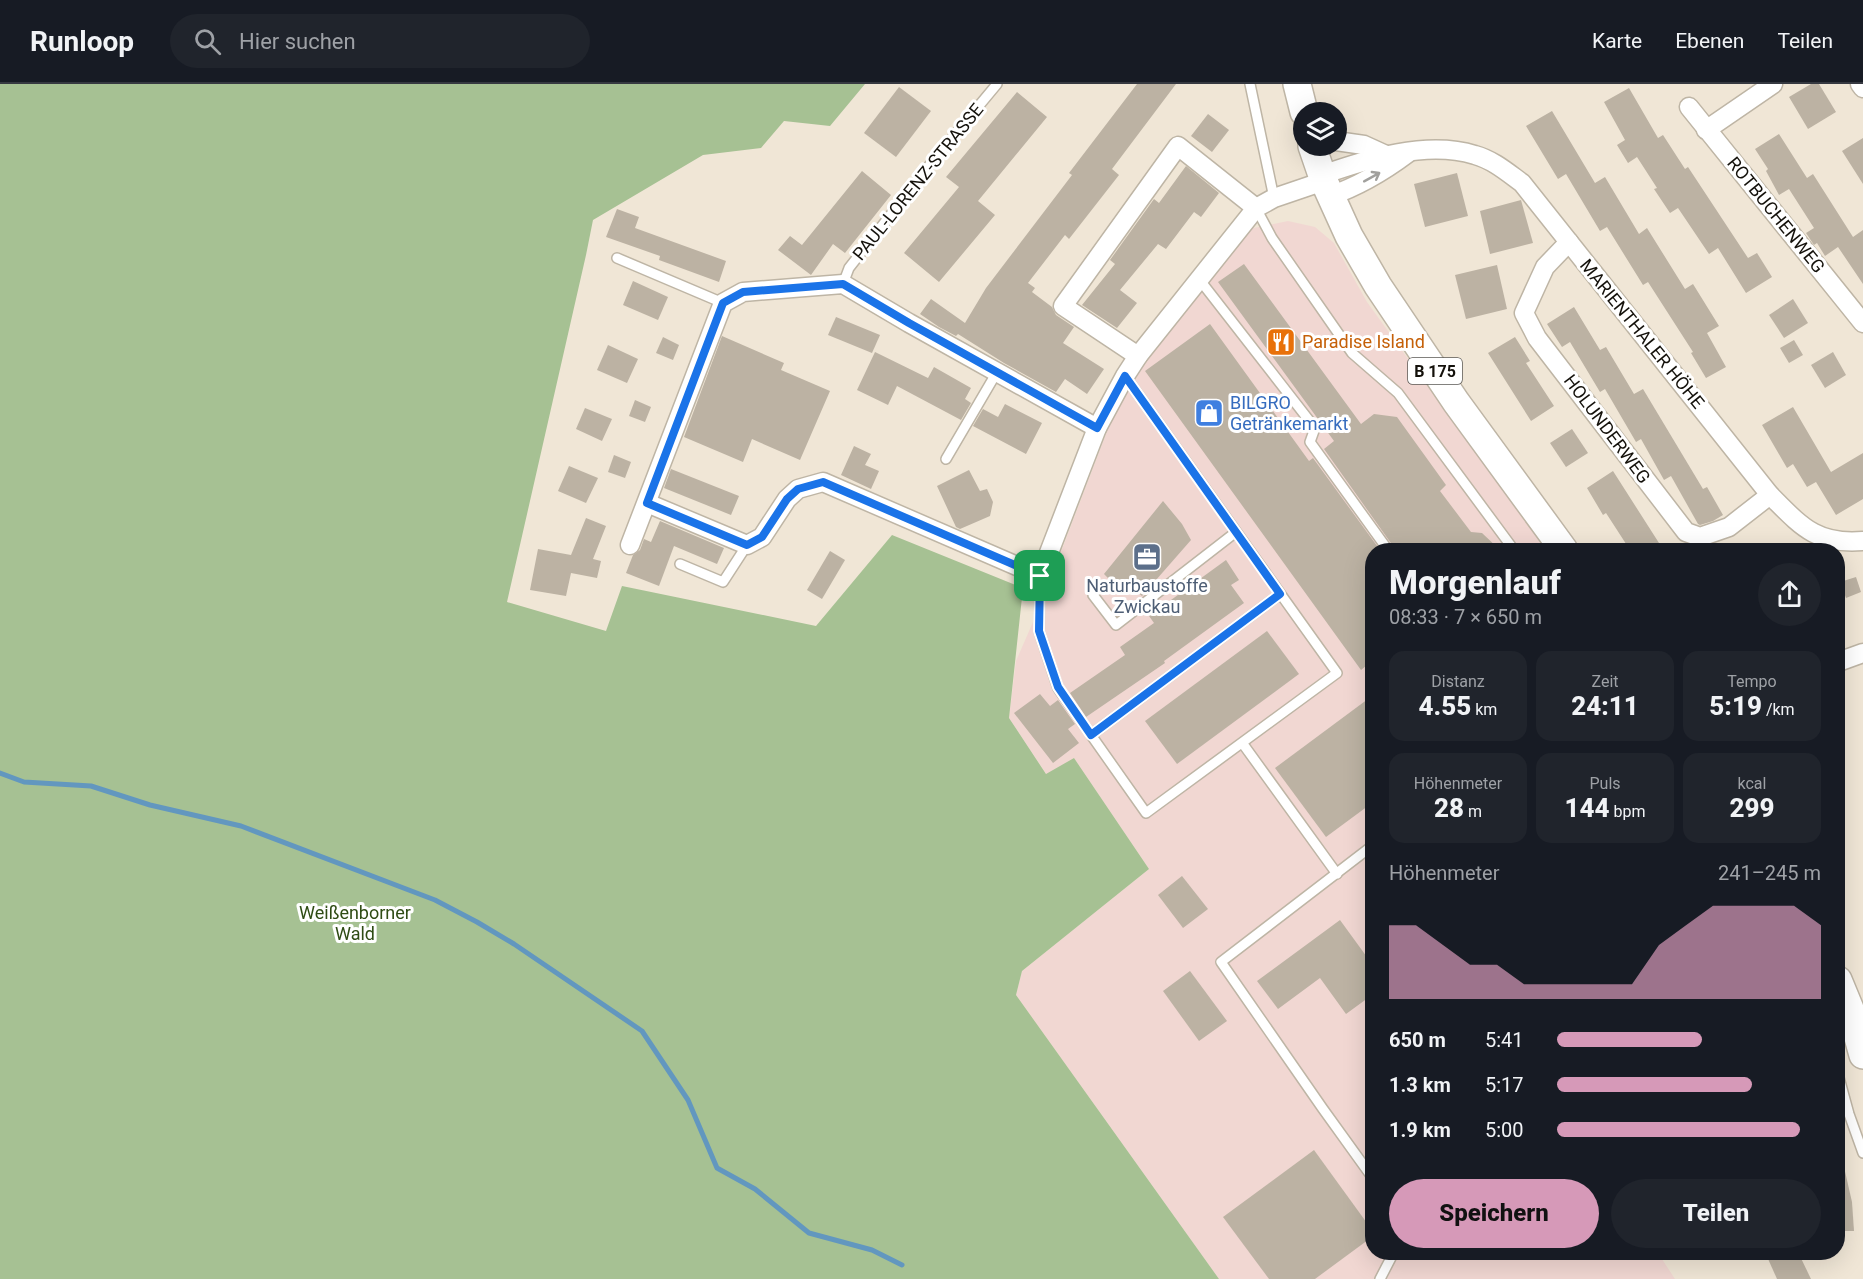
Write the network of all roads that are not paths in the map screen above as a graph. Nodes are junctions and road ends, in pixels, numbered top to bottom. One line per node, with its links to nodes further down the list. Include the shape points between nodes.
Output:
1 (997, 84): 20 (lane, PAUL-LORENZ-STRASSE, via 849,268)
2 (1250, 84): 15 (lane)
3 (1297, 84): 7 (main road)
4 (1773, 84): 9 (street)
5 (1860, 84): 6 (street)
6 (1863, 88)
7 (1302, 102)
8 (1689, 107): 9 (street, ROTBUCHENWEG)
9 (1706, 130): 22 (street, ROTBUCHENWEG)
10 (1347, 143): 12 (street, MARIENTHALER HÖHE)
11 (1410, 152): 12 (street, MARIENTHALER HÖHE); 14 (street, one-way to 11, via 1351,189); 17 (street, MARIENTHALER HÖHE, via 1456,151 1498,165 1522,183)
12 (1386, 155): 14 (street, MARIENTHALER HÖHE, via 1368,159)
13 (1315, 156): 14 (main road, B 175)
14 (1325, 184): 15 (street); 34 (main road, B 175, via 1348,236 1378,286)
15 (1274, 198): 16 (street)
16 (1256, 208): 19 (street); 23 (street, via 1178,146 1063,306); 33 (lane, via 1272,238 1352,353 1398,393)
17 (1569, 242): 28 (street, MARIENTHALER HÖHE); 28 (street, HOLUNDERWEG, via 1545,267 1524,313 1537,338 1686,532 1700,537 1729,527)
18 (617, 258): 21 (lane)
19 (1199, 279): 23 (street); 32 (lane, via 1316,428 1310,442)
20 (843, 284): 21 (street, via 743,292); 24 (street)
21 (723, 303): 29 (street)
22 (1863, 323)
23 (1137, 356): 25 (street)
24 (997, 372): 26 (street); 27 (lane)
25 (1125, 376): 26 (street); 30 (lane)
26 (1097, 428): 38 (street)
27 (946, 459)
28 (1770, 495): 31 (street, MARIENTHALER HÖHE, via 1815,535 1838,542)
29 (647, 503): 35 (street); 36 (street)
30 (1236, 532): 39 (lane); 40 (lane, via 1116,625)
31 (1863, 542)
32 (1383, 543)
33 (1509, 543)
34 (1559, 543)
35 (630, 545)
36 (747, 545): 37 (lane, via 723,582); 38 (street, via 762,537 798,489 823,482)
37 (680, 564)
38 (1040, 576): 43 (lane, via 1039,631 1058,687)
39 (1280, 594): 43 (lane); 44 (lane, via 1337,674)
40 (1093, 595)
41 (1863, 653): 42 (street)
42 (1845, 659)
43 (1091, 735): 44 (lane, via 1146,813)
44 (1243, 744): 46 (lane)
45 (1365, 852): 46 (lane)
46 (1337, 874): 51 (lane, via 1221,962)
47 (1845, 997): 48 (main road)
48 (1863, 1055)
49 (1845, 1099): 50 (lane)
50 (1863, 1153)
51 (1365, 1168)
52 (1390, 1260): 53 (lane)
53 (1380, 1279)

